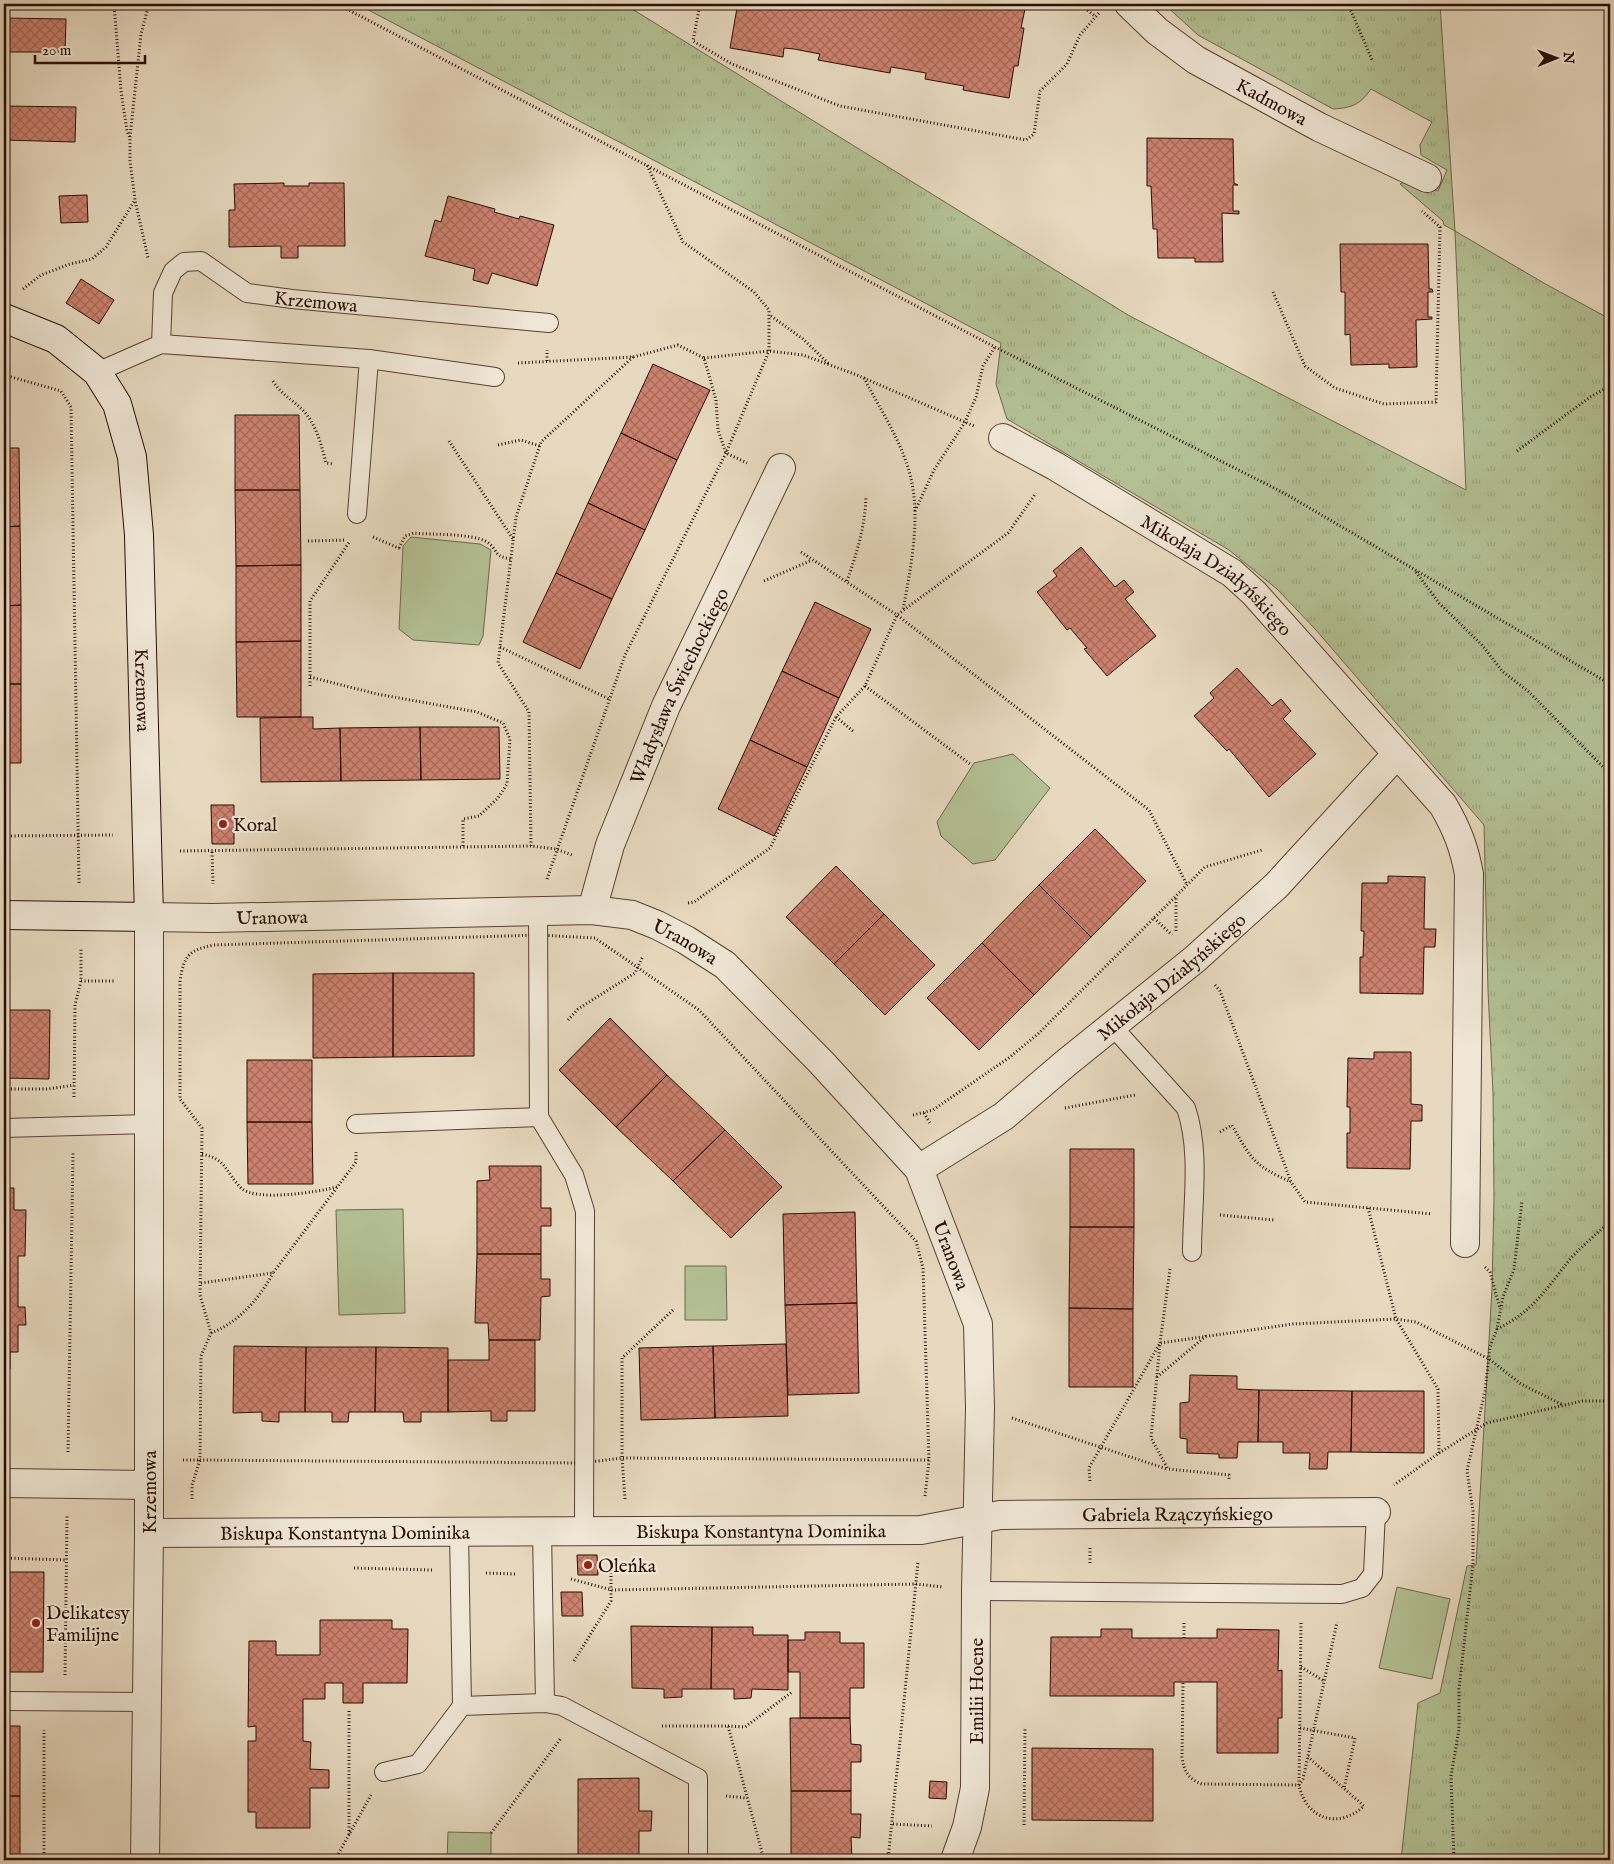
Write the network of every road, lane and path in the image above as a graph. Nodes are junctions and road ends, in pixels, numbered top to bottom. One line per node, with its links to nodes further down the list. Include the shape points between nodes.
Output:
1 (114, 4): 11 (path, via 121,91 126,131)
2 (148, 4): 11 (path)
3 (337, 4): 12 (path)
4 (700, 4): 9 (path, via 693,41 732,64 840,106 1026,140 1034,134 1040,91 1067,64 1080,35)
5 (1079, 4): 9 (path)
6 (1129, 4): 13 (street, Kadmowa, via 1157,32 1196,60 1319,127)
7 (1348, 4): 10 (path)
8 (1102, 11): 9 (path)
9 (1095, 16)
10 (1373, 62)
11 (130, 138): 14 (path)
12 (646, 164): 19 (path, via 683,242 754,292); 23 (path)
13 (1427, 178)
14 (135, 200): 16 (path, via 106,247 92,259 41,275); 18 (path, via 151,270)
15 (1418, 207): 17 (path, via 1440,227 1436,402 1384,404 1335,388 1305,366)
16 (18, 292)
17 (1273, 292)
18 (163, 293): 21 (lane, Krzemowa, via 173,271 184,262 201,262 247,293); 22 (lane, Krzemowa)
19 (770, 316): 24 (path); 31 (path, via 803,339)
20 (4, 318): 32 (street, Krzemowa, via 56,339)
21 (549, 323)
22 (161, 344): 28 (lane); 32 (lane)
23 (995, 347): 38 (path, via 983,366 976,397); 56 (path, via 1284,492)
24 (769, 351): 27 (path); 31 (path, via 803,355); 44 (path)
25 (547, 353): 29 (path)
26 (633, 357): 27 (path, via 678,346); 29 (path); 42 (path)
27 (704, 358): 44 (path, via 716,400 718,430)
28 (369, 359): 35 (lane); 45 (lane)
29 (547, 361): 30 (path)
30 (521, 363)
31 (830, 365): 36 (path)
32 (97, 372): 86 (street, Krzemowa, via 117,404 132,457 139,545)
33 (4, 375): 73 (path, via 61,391 70,407)
34 (271, 376): 45 (path, via 279,391 307,414 322,444 326,463)
35 (495, 377)
36 (863, 377): 38 (path); 49 (path, via 899,444 913,488)
37 (1610, 386): 43 (path)
38 (965, 422): 39 (path); 49 (path, via 934,470)
39 (1002, 438): 68 (street, Mikołaja Działyńskiego, via 1055,466 1232,573 1254,593)
40 (449, 441): 52 (path)
41 (498, 445): 42 (path, via 521,440)
42 (540, 446): 52 (path, via 516,517)
43 (1517, 451)
44 (726, 453): 65 (path, via 625,655)
45 (361, 464): 50 (lane)
46 (781, 468): 78 (street, Władysława Świechockiego, via 666,706 624,807)
47 (866, 497): 57 (path, via 865,517)
48 (1022, 512): 58 (path, via 1008,532)
49 (914, 513): 58 (path)
50 (357, 522): 51 (path); 55 (path, via 400,549 405,536 414,533 470,538 487,542 500,557)
51 (351, 539): 53 (path); 61 (path, via 310,601)
52 (513, 540): 55 (path)
53 (308, 541)
54 (801, 552): 57 (path)
55 (511, 559): 60 (path)
56 (1415, 569): 62 (path); 70 (path, via 1439,603 1482,645 1502,671 1529,692)
57 (846, 581): 59 (path)
58 (902, 611): 59 (path)
59 (897, 615): 64 (path); 80 (path, via 1149,810)
60 (500, 647): 65 (path); 74 (path, via 498,663 529,712)
61 (310, 676): 63 (path); 75 (path, via 377,694 477,712 503,723 510,740 507,784 479,816 463,819)
62 (1610, 684)
63 (310, 686)
64 (865, 686): 66 (path); 69 (path)
65 (609, 699): 76 (path)
66 (836, 716): 67 (path); 82 (path, via 770,848)
67 (854, 732)
68 (1396, 755): 90 (street, Mikołaja Działyńskiego, via 1276,886); 113 (street, Mikołaja Działyńskiego, via 1443,805 1464,846 1469,874)
69 (970, 764)
70 (1610, 774)
71 (120, 835): 73 (path)
72 (4, 836): 73 (path)
73 (79, 836)
74 (531, 846): 75 (path); 76 (path)
75 (464, 848): 77 (path)
76 (556, 849): 78 (path); 87 (path)
77 (172, 851)
78 (604, 866): 84 (street, Władysława Świechockiego)
79 (1205, 867): 80 (path)
80 (1187, 885): 81 (path)
81 (1176, 896): 89 (path); 97 (path, via 1039,1033 1010,1057 933,1110)
82 (694, 902): 83 (path); 88 (path, via 666,905)
83 (700, 908)
84 (592, 910): 87 (street, Uranowa); 88 (street, Uranowa, via 632,915)
85 (4, 915): 86 (street, Uranowa)
86 (149, 917): 87 (street, Uranowa); 99 (street, Krzemowa)
87 (538, 923): 91 (path, via 595,938); 94 (lane); 104 (path, via 194,949 182,967 180,981 180,1099 202,1128)
88 (657, 925): 91 (path); 105 (street, Uranowa, via 732,971)
89 (1175, 939)
90 (1195, 959): 93 (street, Mikołaja Działyńskiego); 106 (path, via 1220,991)
91 (638, 967): 94 (path, via 578,1009); 133 (path, via 698,1010 916,1240 923,1268 930,1460)
92 (81, 981): 95 (path, via 75,1005)
93 (1113, 1027): 103 (lane, via 1186,1108); 105 (street, Mikołaja Działyńskiego, via 1004,1116)
94 (539, 1052): 98 (lane)
95 (74, 1085): 96 (path, via 48,1089); 101 (path)
96 (4, 1089)
97 (907, 1115)
98 (539, 1118): 100 (lane); 134 (lane, via 574,1175 585,1211)
99 (149, 1124): 101 (lane); 138 (street, Krzemowa)
100 (356, 1124): 107 (path, via 356,1162)
101 (73, 1126): 102 (lane); 137 (path)
102 (4, 1128)
103 (1194, 1147): 106 (path, via 1232,1126 1250,1158); 110 (lane)
104 (202, 1154): 107 (path, via 222,1162 243,1190 250,1192 288,1194); 117 (path)
105 (920, 1169): 142 (street, Uranowa, via 978,1324)
106 (1291, 1182): 109 (path, via 1305,1202)
107 (337, 1187): 116 (path)
108 (1522, 1201): 118 (path, via 1514,1269)
109 (1368, 1208): 113 (path); 120 (path)
110 (1192, 1212): 111 (path); 114 (lane)
111 (1274, 1220)
112 (1610, 1221): 121 (path, via 1572,1257 1527,1311)
113 (1465, 1230): 118 (path, via 1490,1272)
114 (1192, 1252)
115 (1171, 1260): 124 (path)
116 (273, 1273): 117 (path); 122 (path, via 264,1291 252,1304 225,1328)
117 (201, 1283): 122 (path, via 200,1295)
118 (1501, 1308): 121 (path)
119 (673, 1310): 133 (path, via 622,1358)
120 (1396, 1319): 123 (path, via 1293,1324); 125 (path, via 1432,1328); 132 (path, via 1438,1389)
121 (1497, 1329): 125 (path)
122 (211, 1332): 134 (path, via 201,1356 200,1460)
123 (1206, 1336): 124 (path); 126 (path)
124 (1160, 1343): 126 (path); 131 (path)
125 (1489, 1360): 128 (path, via 1521,1384); 130 (path)
126 (1157, 1378): 135 (path, via 1152,1438)
127 (1610, 1401): 128 (path)
128 (1563, 1405): 130 (path, via 1487,1423)
129 (1010, 1418): 131 (path)
130 (1478, 1429): 132 (path); 193 (path, via 1467,1471 1473,1511 1473,1564 1459,1689 1459,1729 1451,1776)
131 (1101, 1447): 135 (path); 141 (path, via 1089,1468)
132 (1439, 1453): 139 (path, via 1394,1485)
133 (622, 1458): 134 (path); 143 (path, via 625,1483)
134 (582, 1463): 143 (lane)
135 (1168, 1469): 140 (path, via 1229,1475)
136 (4, 1483): 137 (street)
137 (68, 1484): 138 (street); 148 (path)
138 (148, 1485): 146 (street, Krzemowa)
139 (1376, 1512): 140 (street, Gabriela Rzączyńskiego); 155 (lane, via 1373,1574 1362,1588)
140 (1230, 1513): 141 (street, Gabriela Rzączyńskiego)
141 (1090, 1514): 142 (street, Gabriela Rzączyńskiego, via 1000,1515); 154 (path)
142 (978, 1519): 143 (street, Biskupa Konstantyna Dominika, via 922,1530); 153 (street, Emilii Hoene)
143 (606, 1531): 145 (street, Biskupa Konstantyna Dominika); 152 (path)
144 (459, 1532): 145 (street, Biskupa Konstantyna Dominika); 146 (street, Biskupa Konstantyna Dominika); 150 (lane)
145 (542, 1532): 151 (lane)
146 (149, 1533): 166 (street, Krzemowa)
147 (4, 1558): 148 (path)
148 (67, 1560): 165 (path)
149 (351, 1568): 150 (path)
150 (460, 1571): 151 (path); 168 (lane)
151 (544, 1576): 152 (path); 167 (lane)
152 (612, 1590): 159 (path, via 611,1601); 183 (path, via 916,1584)
153 (976, 1591): 154 (lane); 192 (street, Emilii Hoene, via 975,1788 967,1827)
154 (1090, 1591): 155 (lane)
155 (1342, 1594): 161 (path)
156 (1184, 1615): 158 (path)
157 (1292, 1619): 160 (path, via 1301,1622)
158 (1184, 1638)
159 (572, 1663)
160 (1300, 1666): 161 (path); 173 (path)
161 (1324, 1681): 175 (path)
162 (1183, 1683): 178 (path, via 1183,1767 1193,1781 1202,1784)
163 (792, 1692): 172 (path, via 746,1727)
164 (4, 1701): 165 (lane)
165 (64, 1702): 166 (lane)
166 (148, 1702): 187 (street, Krzemowa)
167 (545, 1703): 168 (lane); 170 (lane, via 562,1706)
168 (462, 1706): 177 (lane, via 418,1764)
169 (349, 1711): 182 (path)
170 (578, 1715): 181 (path); 189 (lane, via 698,1778)
171 (44, 1723): 186 (path)
172 (728, 1726)
173 (1300, 1728): 175 (path); 178 (path)
174 (1025, 1729): 180 (path)
175 (1313, 1730): 176 (path); 179 (path, via 1355,1738)
176 (1308, 1757): 178 (path); 179 (path)
177 (384, 1772): 182 (path)
178 (1300, 1785): 179 (path, via 1307,1805 1315,1813 1335,1820 1356,1814 1364,1806)
179 (1344, 1789)
180 (1024, 1826)
181 (491, 1833)
182 (349, 1835): 185 (path)
183 (890, 1852): 190 (path); 191 (path)
184 (172, 1859): 188 (path)
185 (336, 1859): 188 (path)
186 (44, 1860)
187 (145, 1860)
188 (229, 1860)
189 (698, 1860)
190 (883, 1860)
191 (888, 1860)
192 (955, 1860)
193 (1454, 1860)

